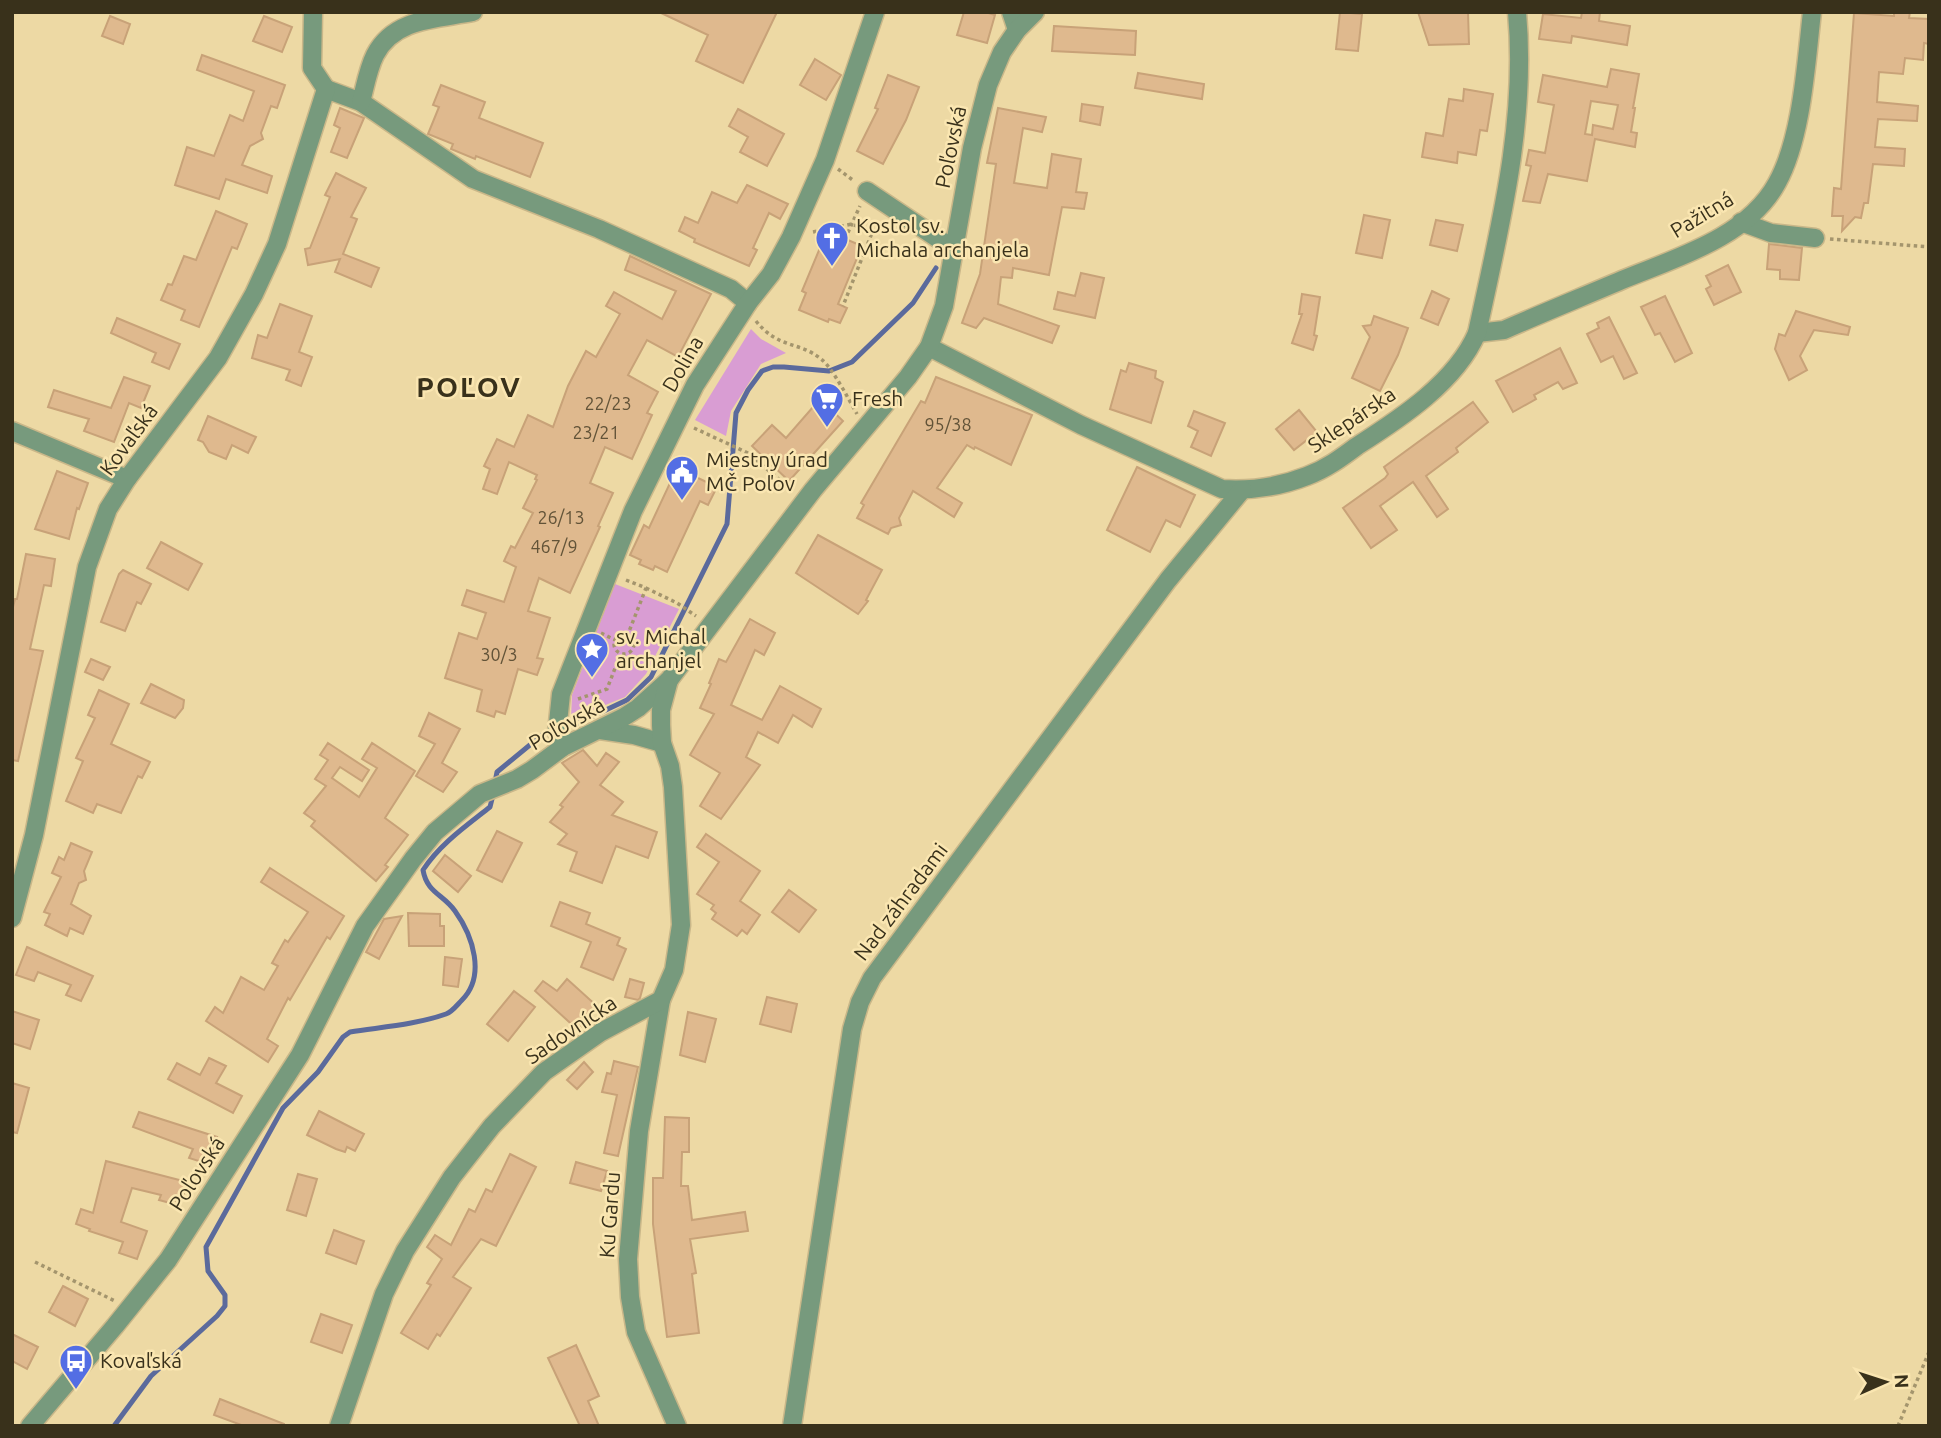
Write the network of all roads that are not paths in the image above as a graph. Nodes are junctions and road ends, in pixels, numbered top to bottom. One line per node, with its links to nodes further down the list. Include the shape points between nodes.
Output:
1 (313, 12): 9 (street, via 312,68)
2 (473, 12): 10 (street, via 407,25 389,35 375,55)
3 (874, 12): 15 (street, Dolina, via 825,160 791,237)
4 (1011, 12): 8 (street)
5 (1035, 12): 8 (street, Poľovská)
6 (1517, 12): 16 (street, Sklepárska, via 1518,97 1509,183)
7 (1812, 12): 12 (street, Pažitná, via 1797,121 1784,168 1764,202)
8 (1017, 30): 14 (street, Poľovská, via 988,85)
9 (326, 89): 10 (street); 19 (street, Kovaľská, via 277,244 254,294 218,358)
10 (361, 103): 15 (street, via 473,179 731,289)
11 (867, 191): 14 (street)
12 (1741, 222): 13 (street, via 1771,233); 16 (street, Pažitná, via 1678,257 1504,330)
13 (1815, 238)
14 (955, 250): 17 (street, Poľovská, via 944,306)
15 (746, 307): 24 (street, Dolina, via 695,385 633,511 564,683 558,705)
16 (1477, 333): 20 (street, Sklepárska, via 1458,366 1404,415 1330,466 1287,483)
17 (929, 347): 20 (street, Sklepárska, via 1200,480 1222,489); 21 (street, Poľovská)
18 (12, 431): 19 (street)
19 (127, 479): 25 (street, Kovaľská, via 108,509 87,567 37,822)
20 (1242, 490): 30 (street, Nad záhradami, via 1168,580 872,978 860,1002 852,1028)
21 (669, 680): 22 (street, Poľovská, via 638,708); 23 (street, via 661,710)
22 (600, 730): 23 (street); 24 (street, Poľovská)
23 (662, 743): 26 (street, via 673,787 681,925 674,970)
24 (562, 747): 27 (street, Poľovská, via 532,770 468,802 412,859 365,926 300,1055 168,1260)
25 (12, 918)
26 (661, 1000): 28 (street, Sadovnícka, via 601,1032 544,1072 492,1126 452,1177 384,1294); 29 (street, Ku Gardu, via 639,1131 628,1259 636,1332)
27 (30, 1426)
28 (339, 1426)
29 (677, 1426)
30 (792, 1426)

